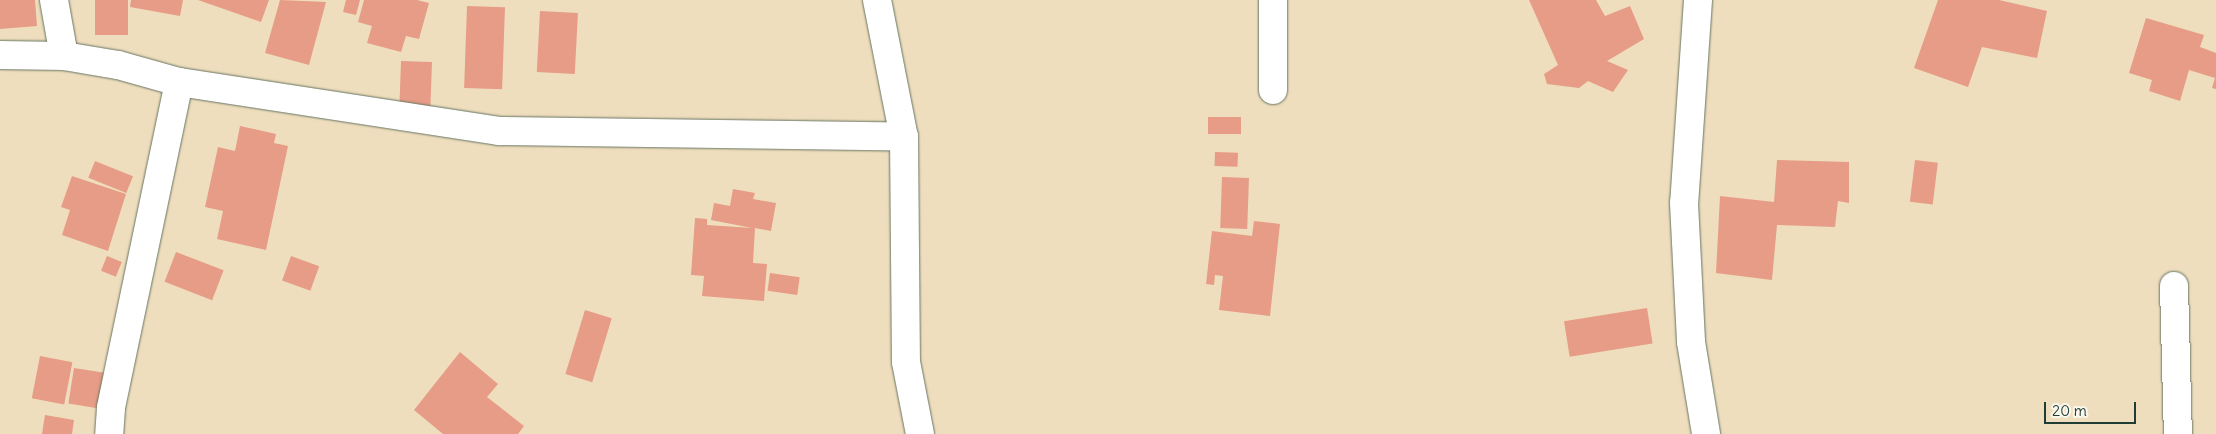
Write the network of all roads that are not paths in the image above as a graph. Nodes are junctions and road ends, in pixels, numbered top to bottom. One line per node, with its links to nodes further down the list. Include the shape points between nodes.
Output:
1 (54, 0): 6 (street)
2 (877, 0): 9 (street)
3 (1273, 0): 8 (street)
4 (1698, 0): 13 (street, via 1684,203 1691,342)
5 (0, 55): 6 (street)
6 (64, 56): 7 (street, via 118,65)
7 (179, 82): 9 (street, via 499,131); 11 (street, via 111,408)
8 (1273, 90)
9 (904, 137): 12 (street, via 906,362)
10 (2174, 286): 14 (street)
11 (109, 434)
12 (920, 434)
13 (1706, 434)
14 (2178, 434)

